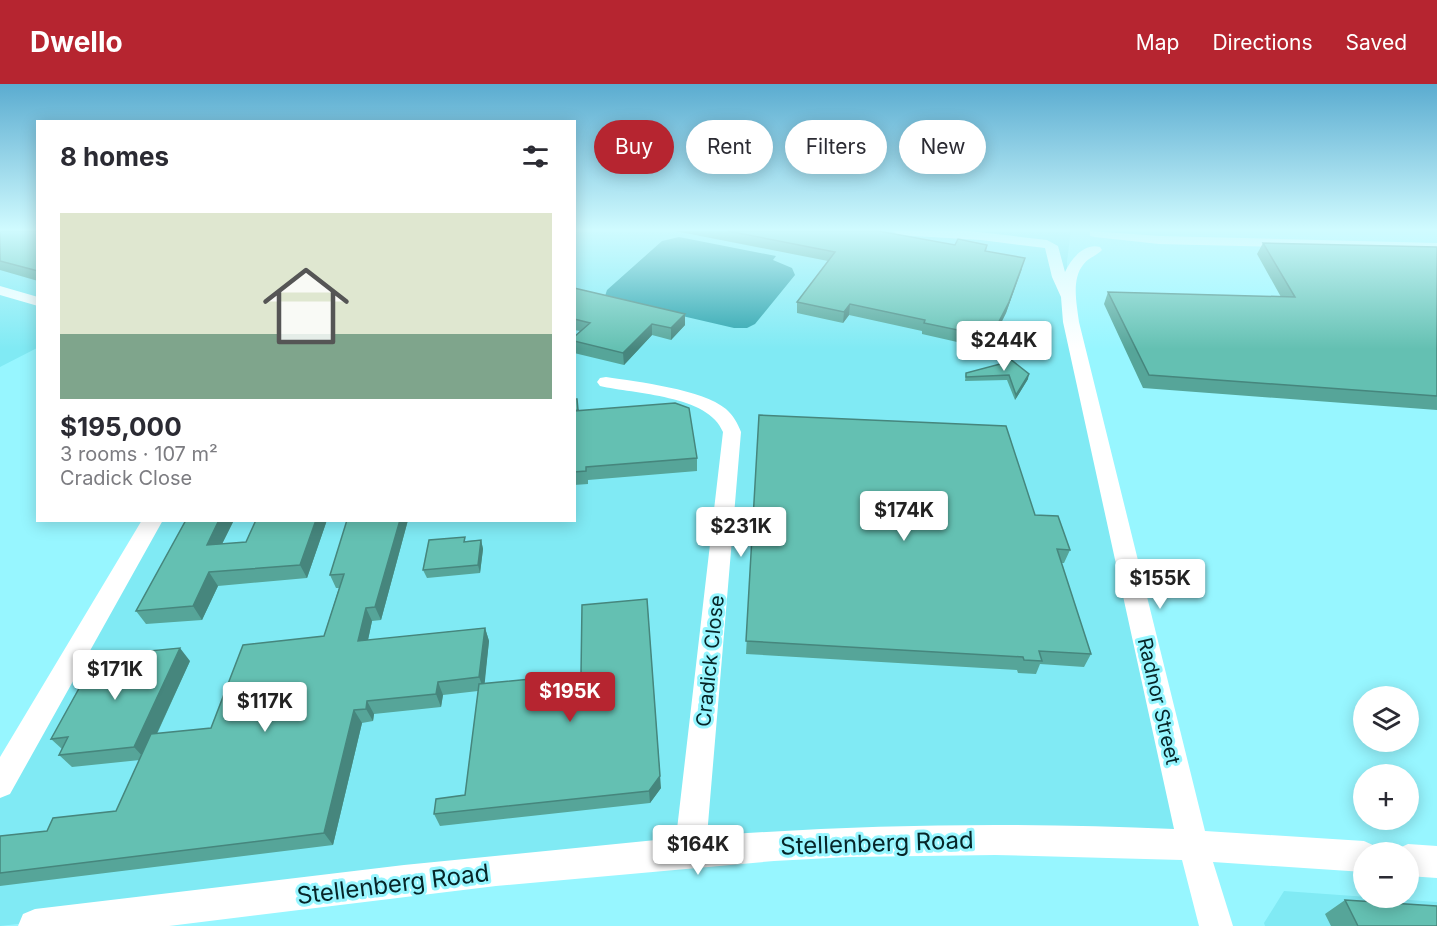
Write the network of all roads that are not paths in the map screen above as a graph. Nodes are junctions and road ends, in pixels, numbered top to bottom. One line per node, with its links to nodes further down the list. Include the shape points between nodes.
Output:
1 (1057, 270): 4 (street, Radnor Street)
2 (1072, 270): 4 (street, Radnor Street)
3 (0, 290): 5 (street)
4 (1069, 300): 9 (street, Radnor Street, via 1082,372)
5 (36, 301)
6 (606, 382): 10 (street, Cradick Close, via 702,404 718,411 732,432)
7 (152, 522): 8 (street)
8 (0, 784)
9 (1193, 846): 10 (street, Stellenberg Road, via 958,839); 11 (street, Stellenberg Road); 15 (street, Radnor Street)
10 (690, 852): 14 (street, Stellenberg Road)
11 (1353, 856)
12 (1419, 861): 13 (street)
13 (1437, 862)
14 (35, 926)
15 (1216, 926)

